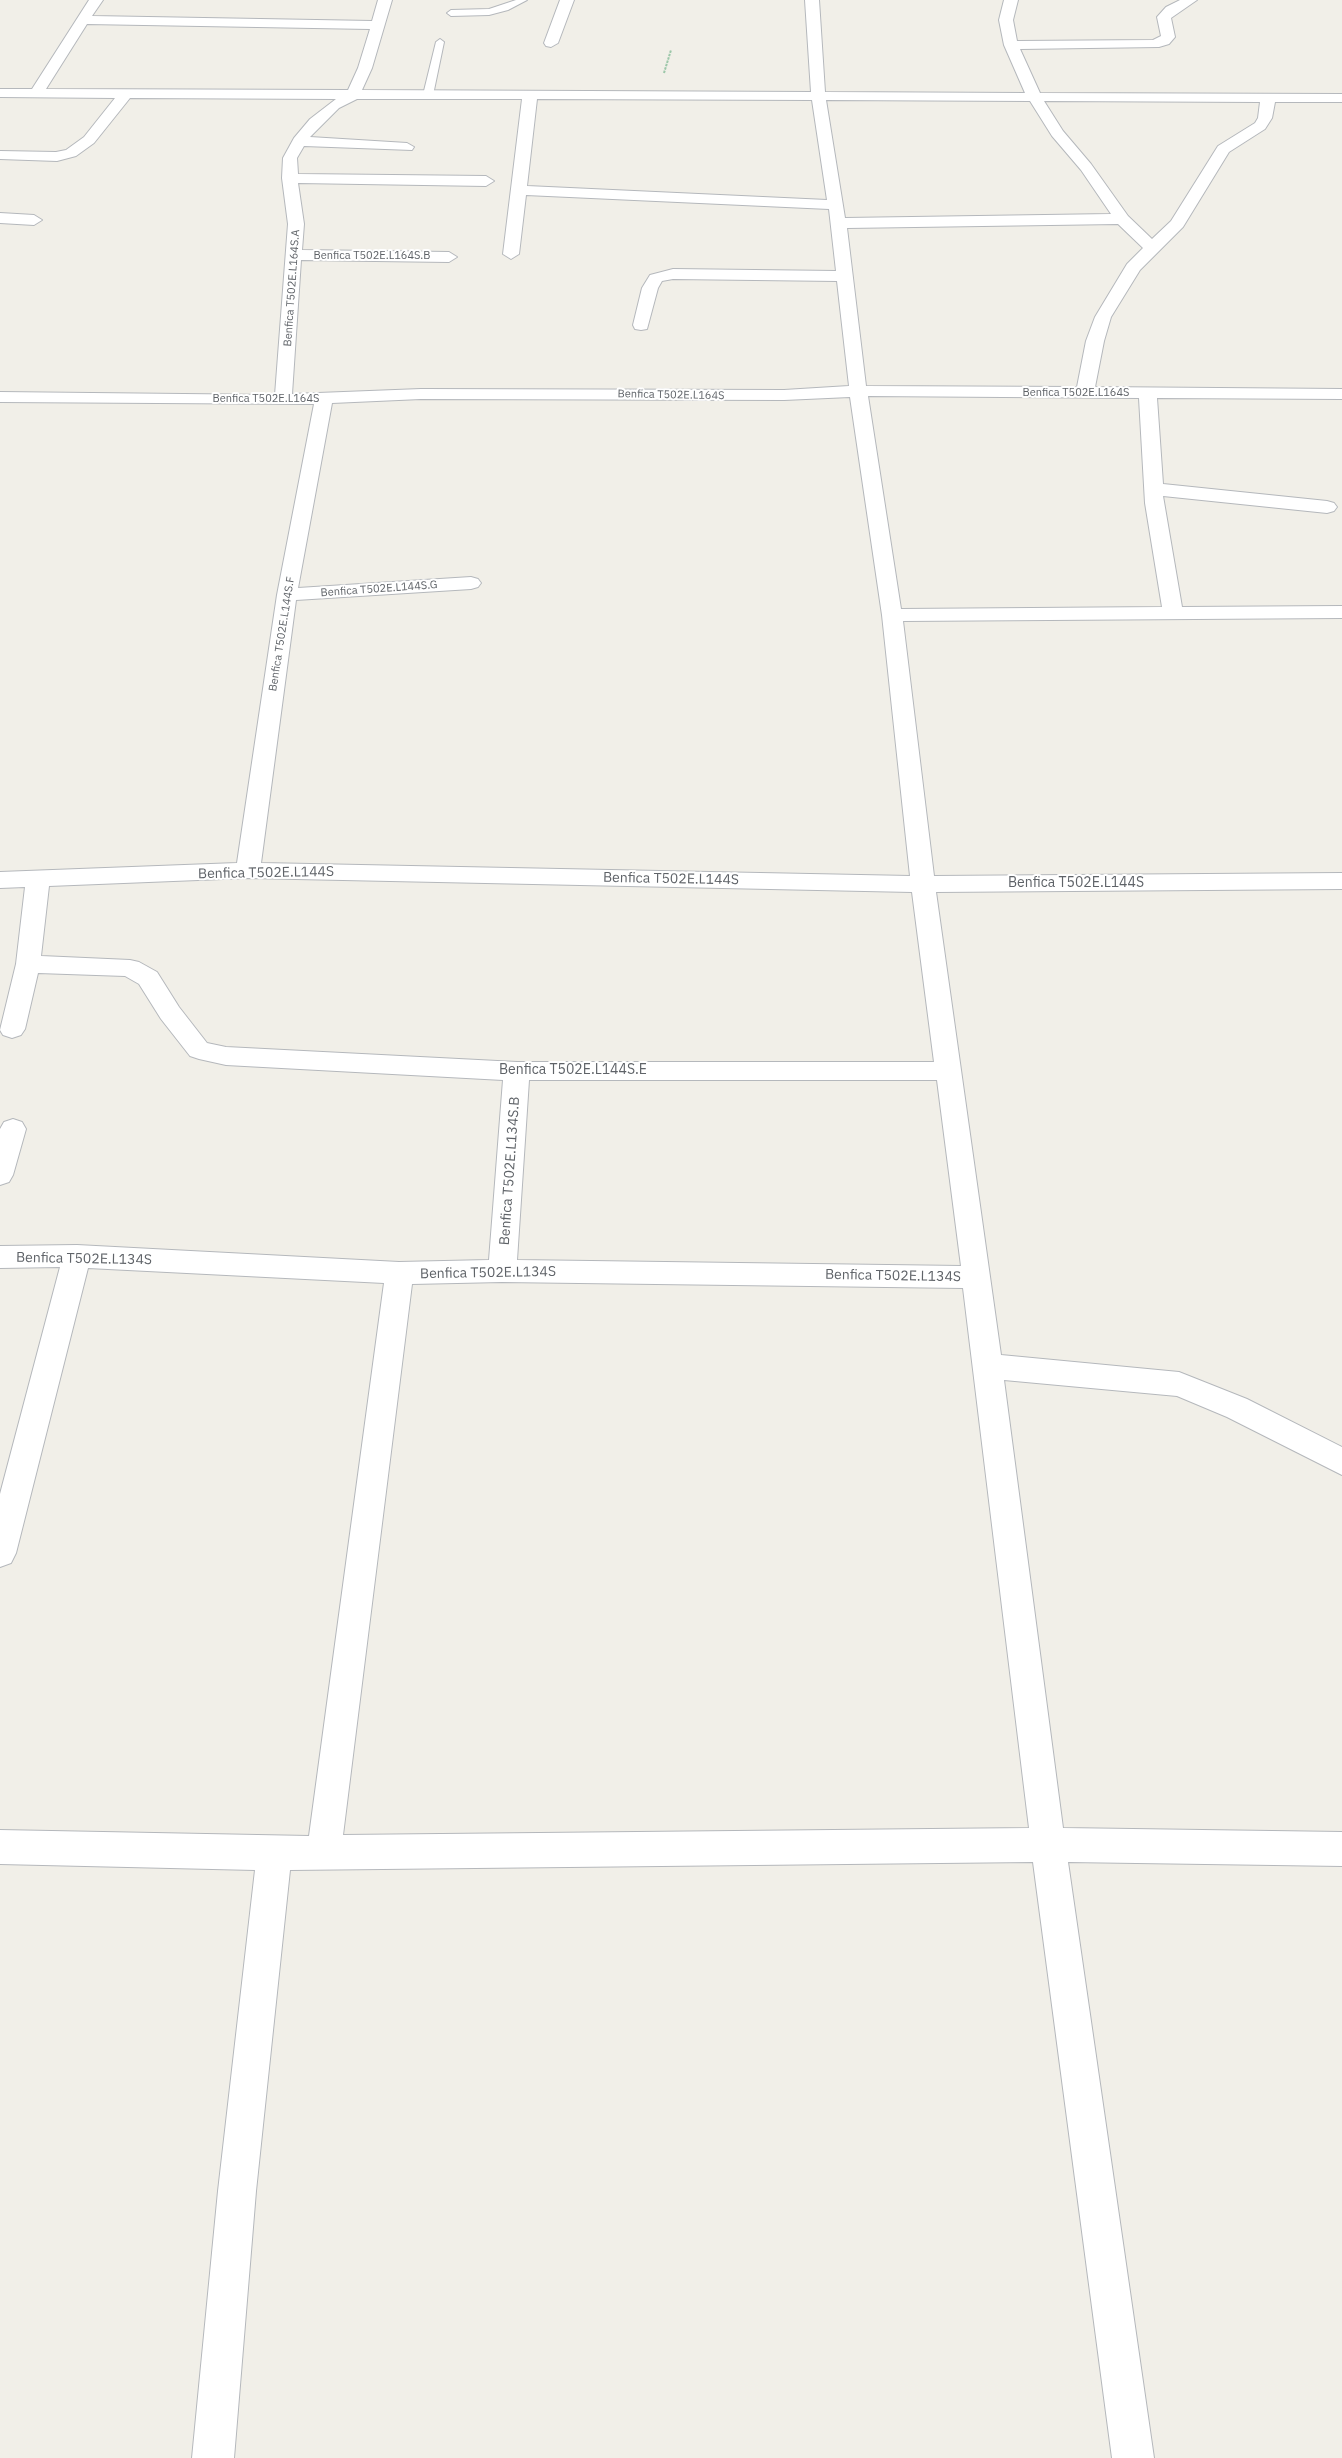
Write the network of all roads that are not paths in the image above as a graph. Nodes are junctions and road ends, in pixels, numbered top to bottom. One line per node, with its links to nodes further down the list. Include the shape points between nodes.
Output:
1 (96, 0): 9 (street)
2 (385, 0): 10 (street)
3 (523, 0): 8 (lane, via 489,12)
4 (567, 0): 12 (street)
5 (812, 0): 20 (street)
6 (1011, 0): 13 (street, via 1006,20)
7 (1190, 0): 13 (street, via 1164,17 1168,37 1154,44)
8 (451, 14)
9 (83, 20): 10 (street); 15 (street)
10 (376, 25): 17 (street, via 365,68)
11 (440, 42): 18 (lane)
12 (551, 43)
13 (1011, 45): 21 (street)
14 (0, 93): 15 (street)
15 (36, 93): 16 (street)
16 (126, 93): 17 (street); 26 (street, via 89,140 71,154 57,157)
17 (353, 95): 18 (street); 24 (street, Benfica T502E.L164S.A, via 334,105)
18 (428, 95): 19 (street)
19 (530, 95): 20 (street); 29 (street)
20 (818, 96): 21 (street); 30 (street)
21 (1035, 98): 22 (street); 32 (street, via 1057,133 1086,167)
22 (1268, 98): 23 (street); 34 (street, via 1265,118 1260,126 1223,149 1177,224)
23 (1342, 98)
24 (299, 141): 25 (street); 27 (street, Benfica T502E.L164S.A, via 290,158)
25 (407, 147)
26 (0, 155)
27 (290, 178): 28 (street); 36 (street, Benfica T502E.L164S.A, via 296,224)
28 (486, 181)
29 (518, 190): 30 (street); 35 (street)
30 (837, 214): 32 (street); 38 (street)
31 (0, 218): 33 (street)
32 (1122, 219): 34 (street)
33 (34, 220)
34 (1151, 247): 41 (street, via 1133,268 1103,317)
35 (511, 254)
36 (295, 255): 37 (street, Benfica T502E.L164S.B); 46 (street, Benfica T502E.L164S.A)
37 (450, 256)
38 (844, 276): 39 (street, via 673,274 656,278 650,288); 40 (street)
39 (641, 325)
40 (858, 391): 41 (street, Benfica T502E.L164S); 45 (street, Benfica T502E.L164S, via 784,395 509,393); 53 (street)
41 (1085, 393): 42 (street, Benfica T502E.L164S)
42 (1148, 393): 43 (street, Benfica T502E.L164S); 47 (street)
43 (1342, 394)
44 (0, 397): 46 (street, Benfica T502E.L164S)
45 (324, 399): 46 (street, Benfica T502E.L164S); 50 (street, Benfica T502E.L144S.F)
46 (283, 400)
47 (1154, 489): 48 (street); 51 (street)
48 (1327, 507)
49 (471, 583): 50 (street, Benfica T502E.L144S.G)
50 (287, 595): 54 (street, Benfica T502E.L144S.F)
51 (1173, 612): 52 (street); 53 (street)
52 (1342, 612)
53 (892, 615): 58 (street)
54 (248, 870): 55 (street, Benfica T502E.L144S); 58 (street, Benfica T502E.L144S)
55 (38, 879): 56 (street, Benfica T502E.L144S); 59 (street)
56 (0, 880)
57 (1342, 881): 58 (street, Benfica T502E.L144S)
58 (923, 884): 62 (street)
59 (28, 964): 60 (street); 61 (street, Benfica T502E.L144S.E, via 130,968 148,978 199,1050 226,1056)
60 (12, 1029)
61 (517, 1070): 62 (street, Benfica T502E.L144S.E); 67 (street, Benfica T502E.L134S.B)
62 (948, 1071): 69 (street)
63 (13, 1130): 64 (street)
64 (0, 1175)
65 (77, 1256): 66 (street, Benfica T502E.L134S); 68 (street, Benfica T502E.L134S); 72 (street)
66 (0, 1257)
67 (502, 1271): 68 (street, Benfica T502E.L134S); 69 (street, Benfica T502E.L134S)
68 (399, 1273): 76 (street)
69 (977, 1276): 70 (street)
70 (988, 1366): 71 (street, via 1179,1384 1237,1408); 73 (street)
71 (1342, 1462)
72 (0, 1553)
73 (1048, 1844): 75 (street); 76 (street); 79 (street)
74 (0, 1847): 77 (street)
75 (1342, 1848)
76 (324, 1852): 77 (street)
77 (274, 1853): 78 (street, via 237,2191)
78 (213, 2458)
79 (1133, 2458)

